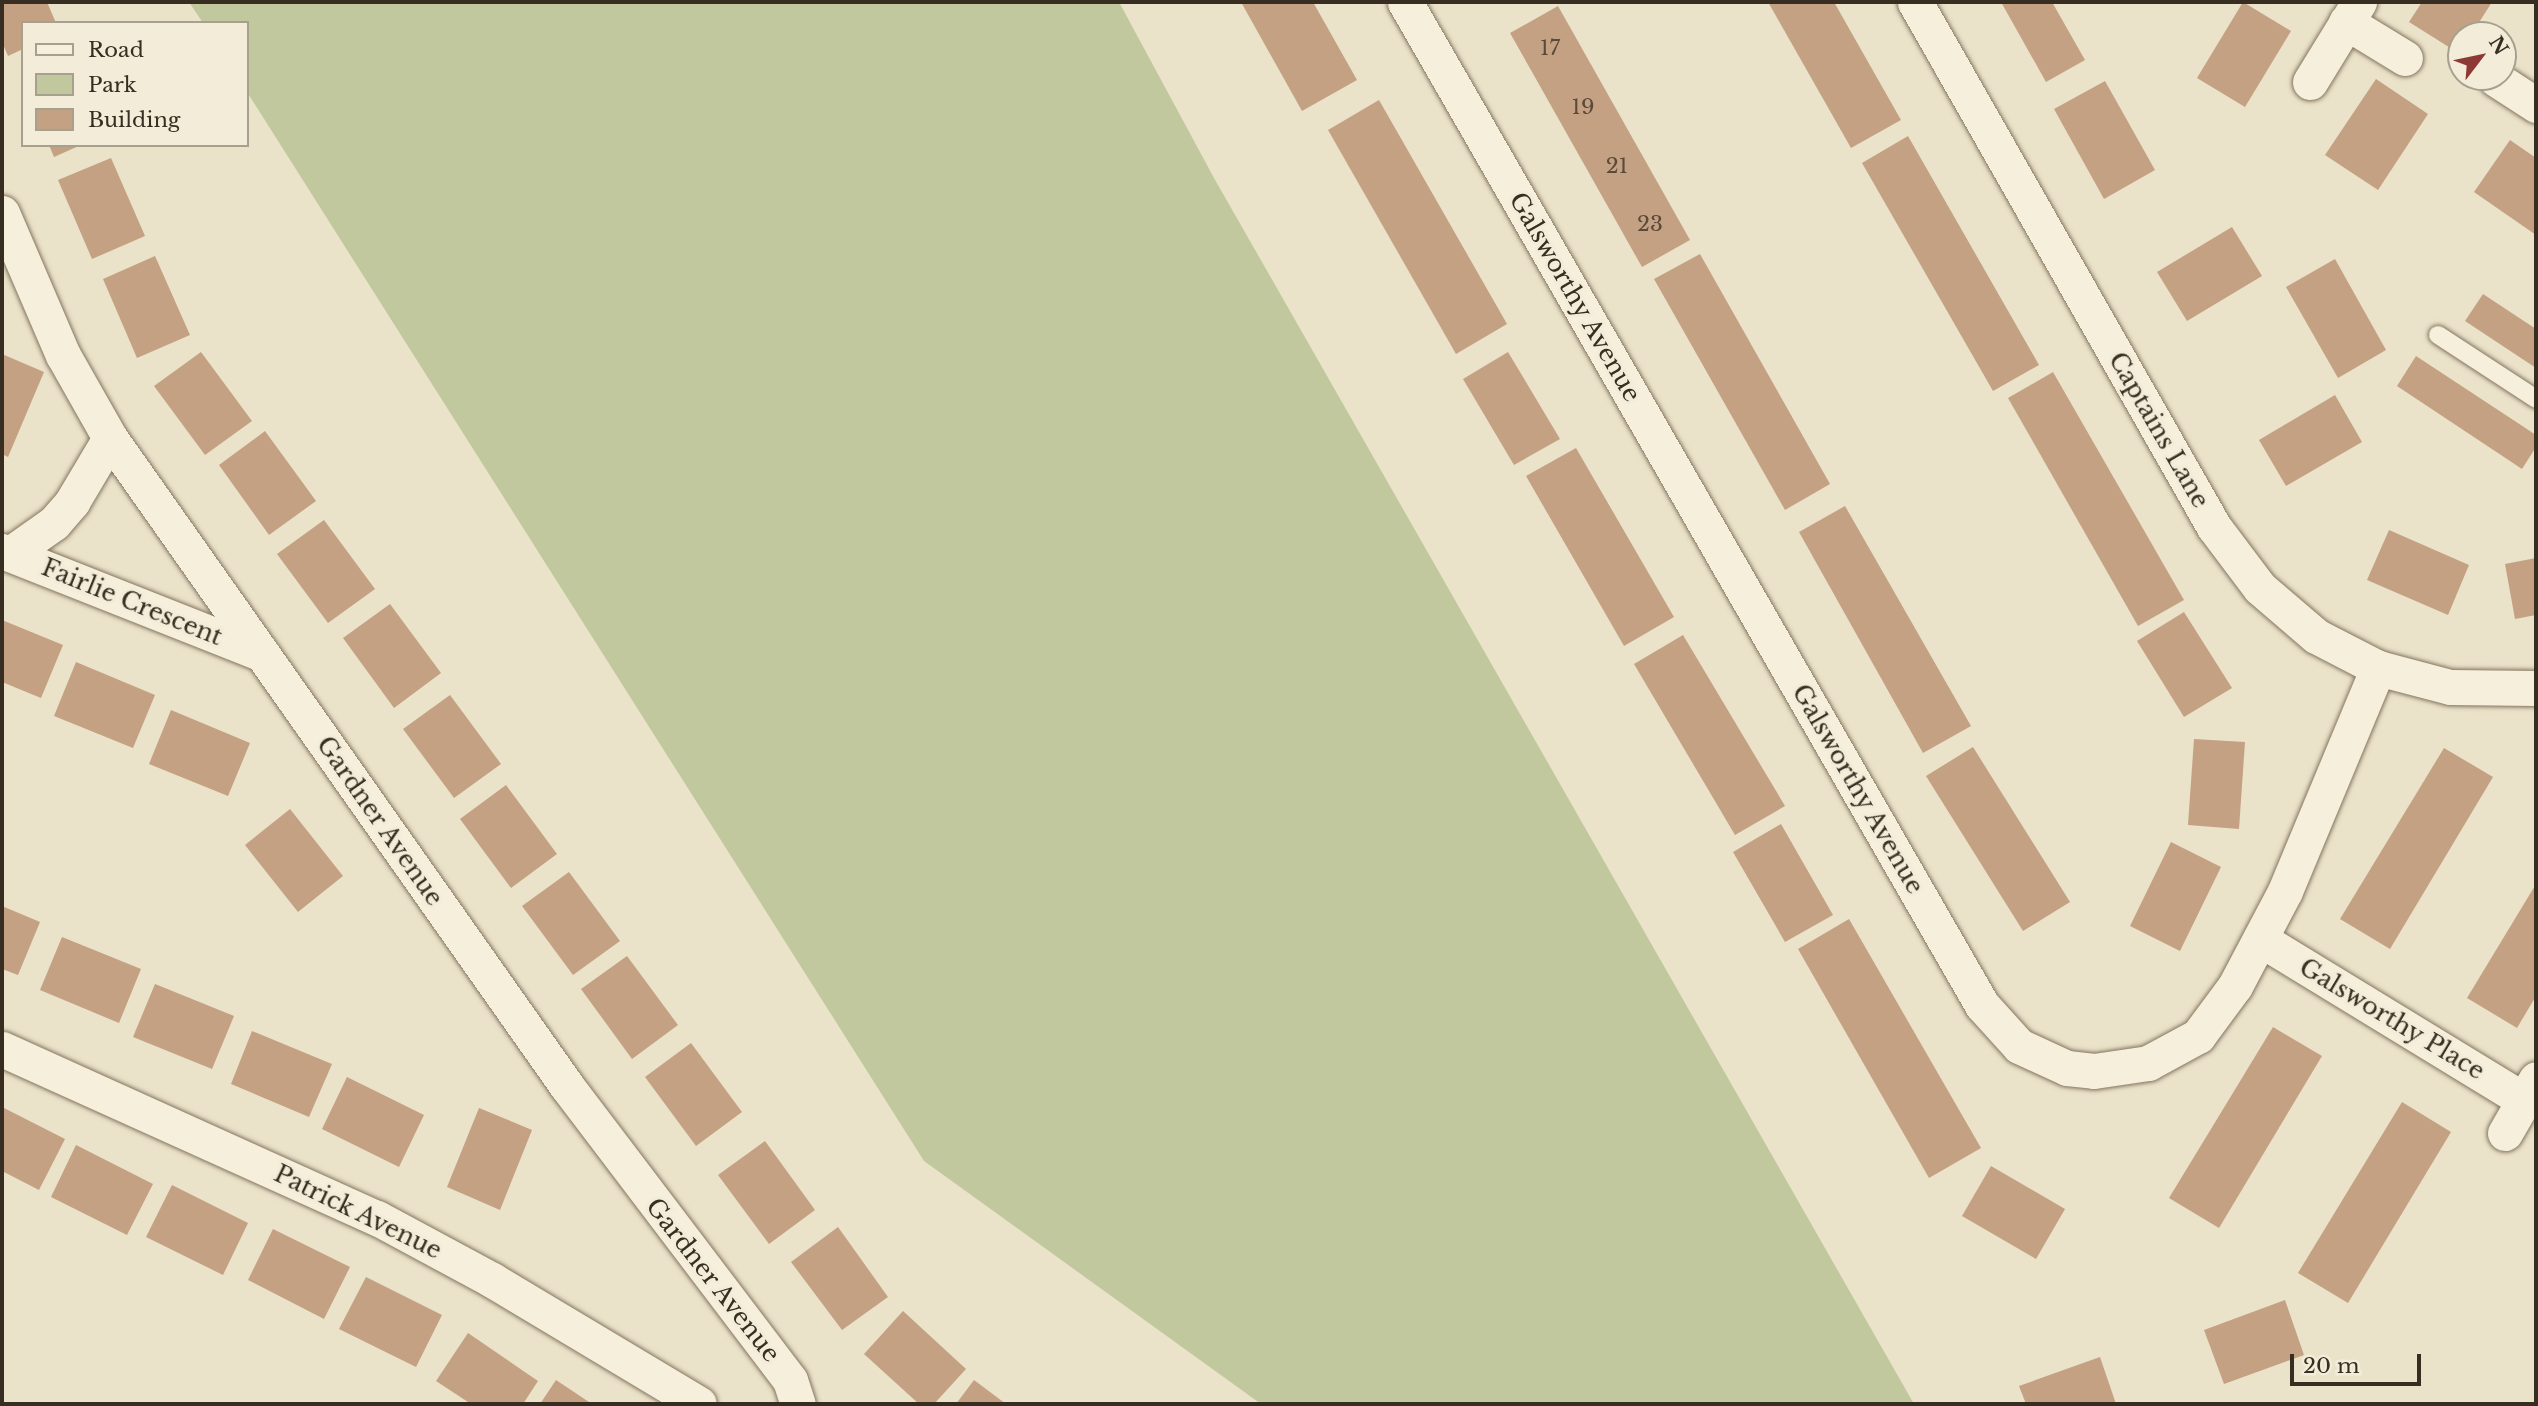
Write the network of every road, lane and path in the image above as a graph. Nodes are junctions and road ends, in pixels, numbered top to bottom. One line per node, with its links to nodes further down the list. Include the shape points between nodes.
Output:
1 (1405, 2): 16 (street, Galsworthy Avenue, via 1998,1027 2019,1046 2067,1068 2094,1071 2148,1063 2198,1036 2235,986)
2 (1915, 2): 14 (street, Captains Lane, via 2236,559 2287,614)
3 (2352, 12): 4 (street); 5 (street)
4 (2405, 58)
5 (2310, 82)
6 (2514, 91): 7 (street)
7 (2536, 105)
8 (2, 213): 11 (street, Gardner Avenue, via 63,355)
9 (2438, 335): 10 (lane)
10 (2536, 399)
11 (110, 438): 12 (street, via 54,523); 13 (street, Gardner Avenue)
12 (6, 552): 13 (street, Fairlie Crescent)
13 (261, 654): 21 (street, Gardner Avenue, via 566,1085 790,1380)
14 (2378, 668): 15 (street, Captains Lane, via 2450,687); 16 (street, Galsworthy Avenue)
15 (2536, 688)
16 (2260, 939): 18 (street, Galsworthy Place)
17 (2, 1049): 20 (street, Patrick Avenue, via 377,1219 492,1280)
18 (2530, 1089): 19 (street, Galsworthy Place)
19 (2505, 1133)
20 (699, 1404)
21 (799, 1404)

